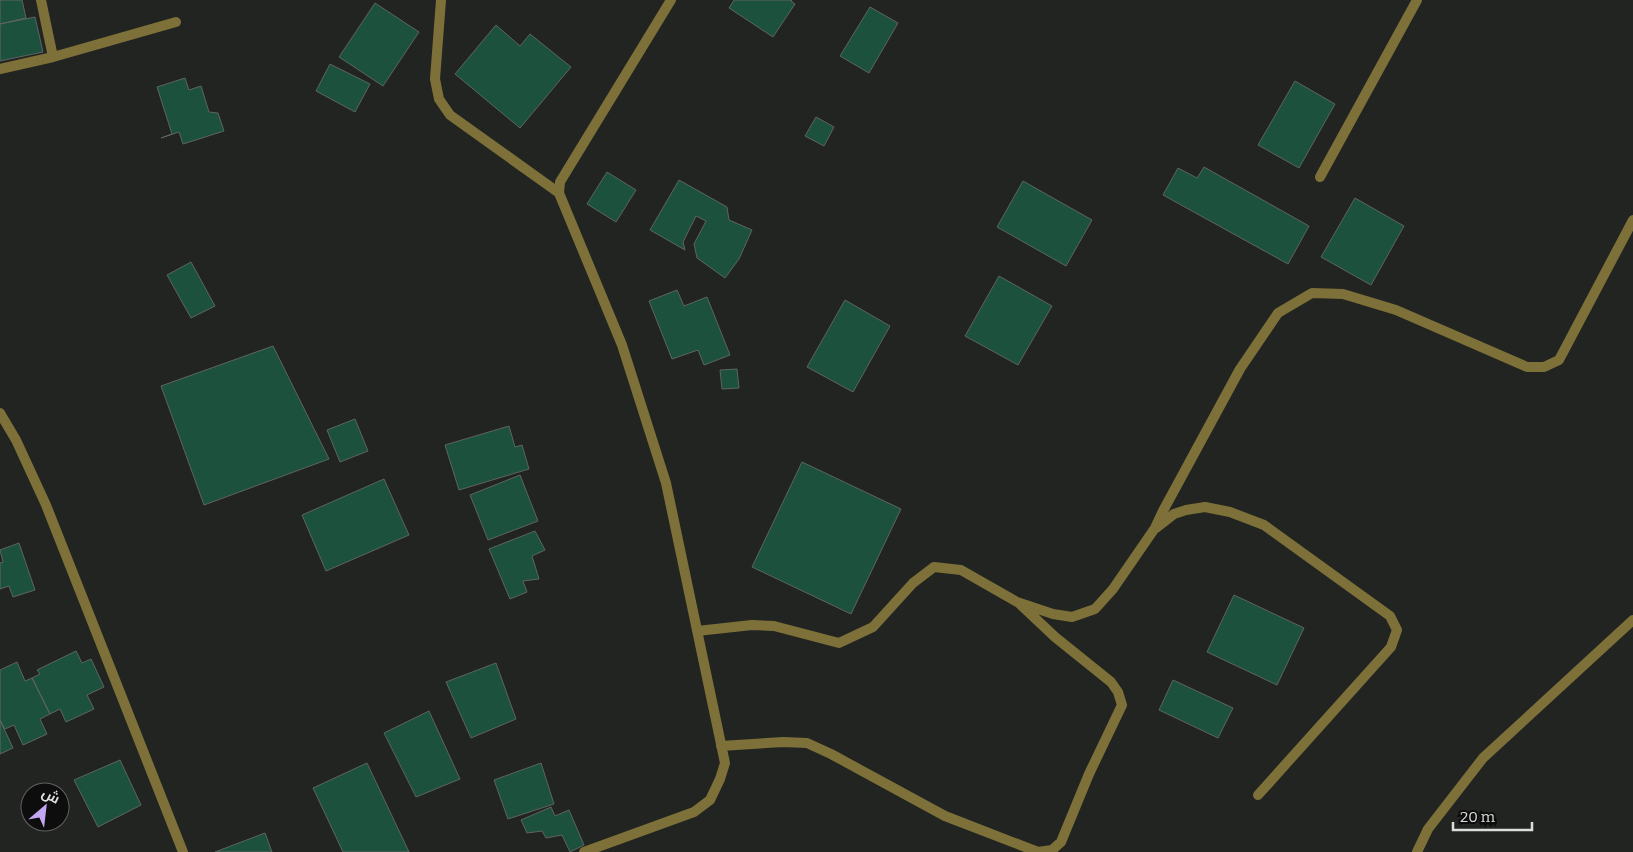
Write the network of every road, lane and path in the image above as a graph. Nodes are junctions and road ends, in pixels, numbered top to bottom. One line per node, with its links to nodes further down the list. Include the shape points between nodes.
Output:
1 (40, 0): 6 (street)
2 (441, 0): 9 (street, via 435,79 438,99 450,116)
3 (671, 0): 9 (street, via 560,182)
4 (1417, 0): 8 (street)
5 (176, 22): 6 (street)
6 (53, 57): 7 (street)
7 (0, 69)
8 (1320, 177)
9 (559, 193): 15 (street, via 622,345 666,483)
10 (1633, 220): 12 (street, via 1559,360 1544,367 1527,367 1396,310 1343,294 1312,293 1278,313 1240,369)
11 (0, 413): 18 (street, via 46,505)
12 (1155, 528): 13 (street, via 1095,609 1072,617); 17 (street, via 1174,514 1205,507 1230,512 1264,525 1390,616 1397,630 1391,647)
13 (1017, 602): 15 (street, via 961,570 934,567 913,583 873,627 840,643 774,626); 16 (street, via 1111,682 1122,705 1061,842 1052,850 1038,852 945,816 807,744 783,742)
14 (1633, 620): 20 (street, via 1482,758 1428,829)
15 (697, 631): 16 (street)
16 (721, 746): 19 (street, via 724,763 710,800 694,812)
17 (1258, 795)
18 (183, 852)
19 (584, 852)
20 (1416, 852)

